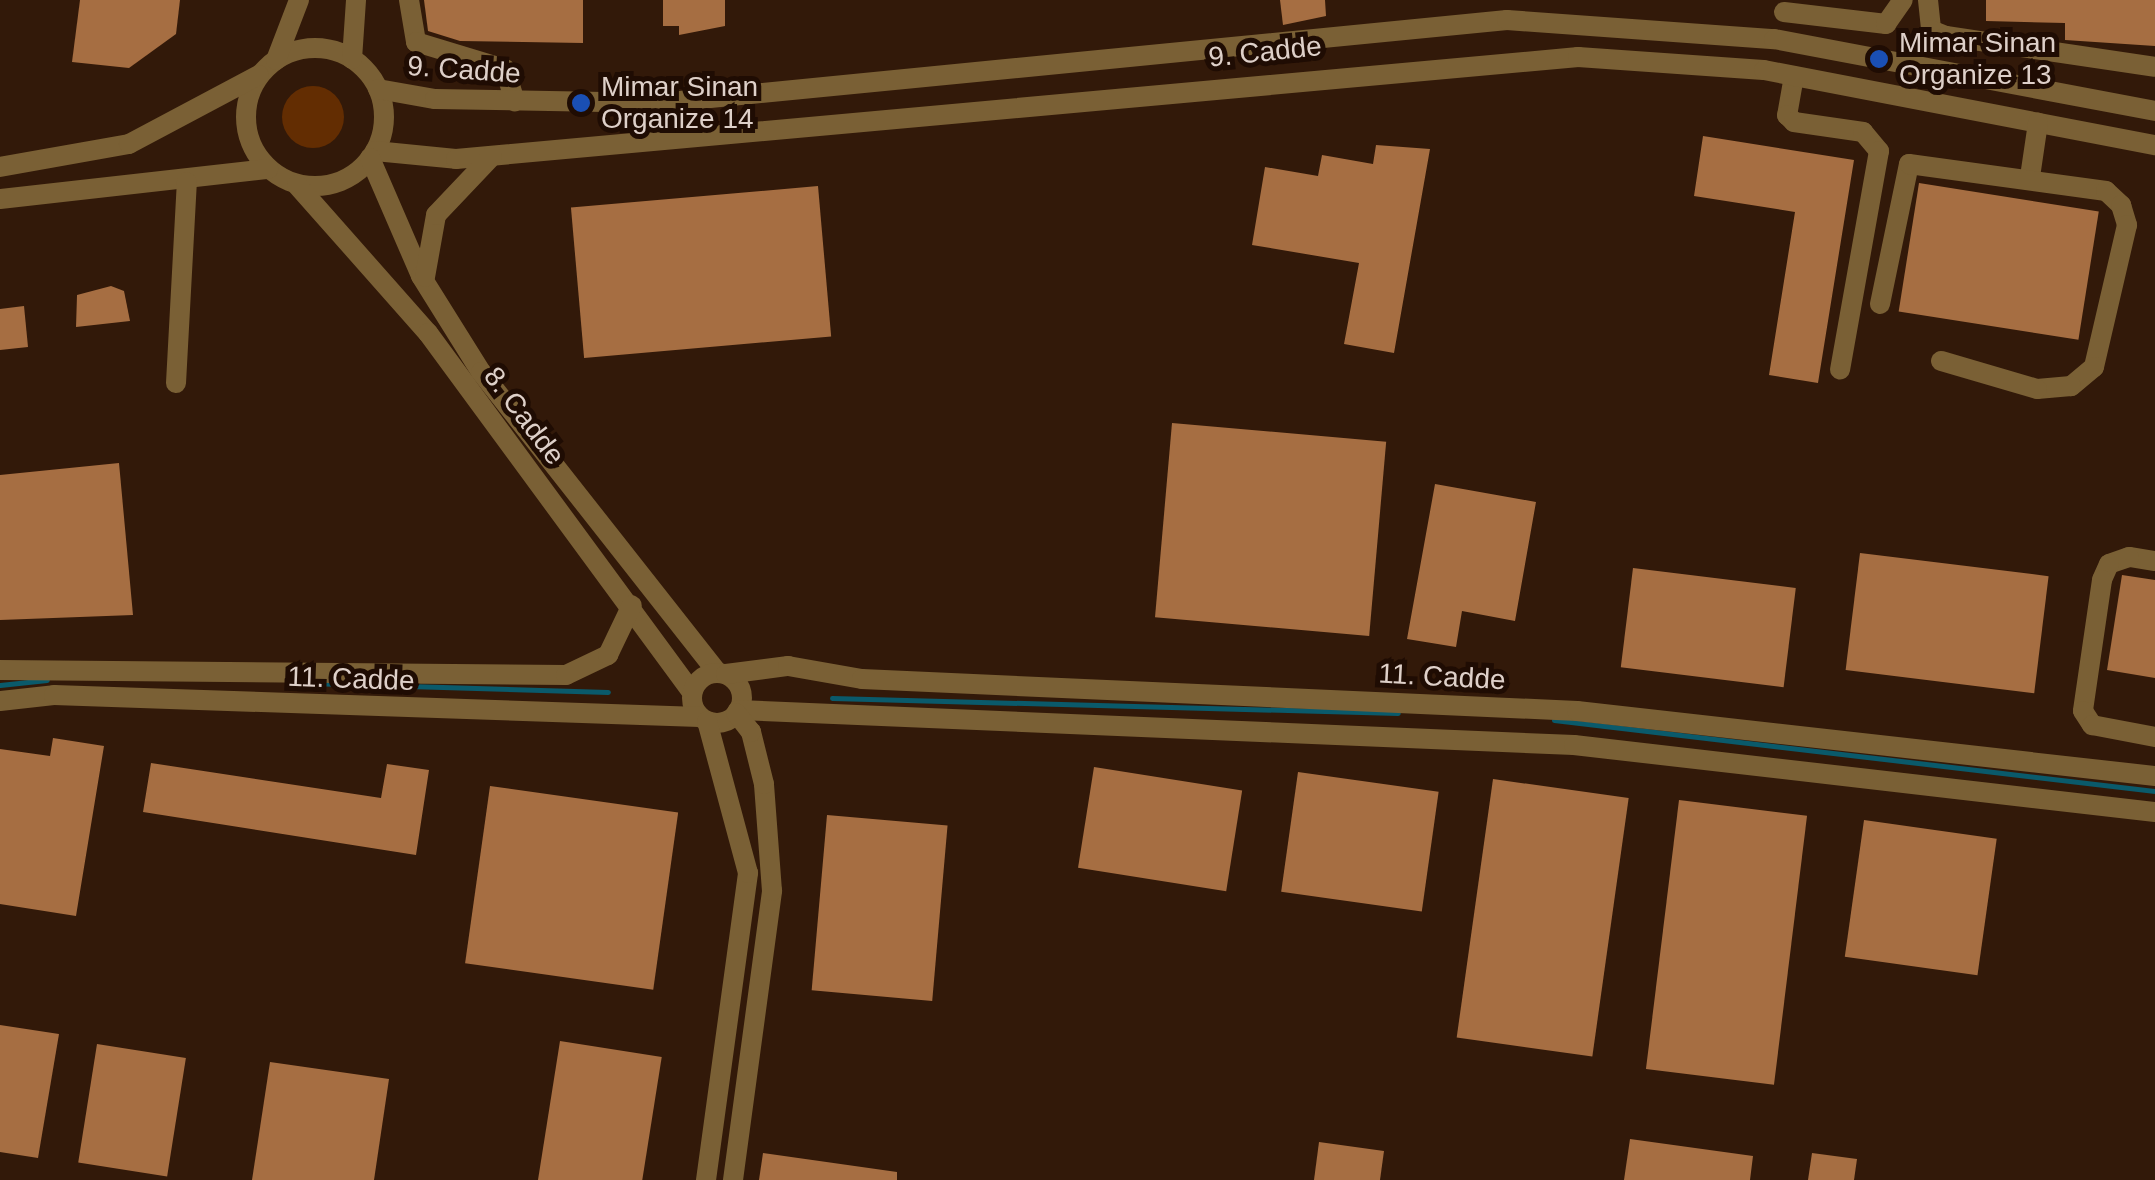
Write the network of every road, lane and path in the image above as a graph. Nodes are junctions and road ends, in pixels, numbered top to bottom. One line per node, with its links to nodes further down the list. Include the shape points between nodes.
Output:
1 (299, 0): 12 (lane)
2 (356, 0): 11 (lane)
3 (410, 0): 17 (lane, via 416,42 505,70)
4 (1904, 0): 7 (lane, via 1896,18)
5 (1928, 0): 9 (lane, via 1930,30)
6 (1784, 6): 7 (lane); 8 (lane)
7 (1872, 25): 10 (lane)
8 (1782, 40): 10 (lane, 9. Cadde); 17 (lane, 9. Cadde, via 1507,20 660,103)
9 (1999, 44): 13 (lane); 15 (lane)
10 (1866, 56): 15 (lane, 9. Cadde)
11 (352, 59): 12 (lane, via 314,48); 16 (lane)
12 (269, 66): 23 (lane, via 129,144); 24 (lane, via 246,122)
13 (2155, 67)
14 (1794, 76): 19 (lane, 9. Cadde); 22 (lane, 9. Cadde, via 1640,59 1455,61); 32 (lane, via 1787,114 1794,122 1862,132 1879,151)
15 (1994, 80): 18 (lane, 9. Cadde)
16 (378, 90): 17 (lane, 9. Cadde); 21 (lane, via 384,122)
17 (514, 102)
18 (2155, 111)
19 (2038, 124): 20 (lane, 9. Cadde); 25 (lane)
20 (2155, 145)
21 (372, 154): 22 (lane, 9. Cadde); 27 (lane, via 342,181); 29 (lane, 8. Cadde)
22 (492, 155): 29 (lane, via 436,215)
23 (0, 167)
24 (268, 168): 26 (lane); 27 (lane)
25 (2030, 178): 30 (lane, via 1909,164 1898,183); 31 (lane, via 2106,191 2120,205 2127,225 2106,348 2071,386 2037,389)
26 (188, 182): 28 (lane); 33 (lane)
27 (298, 184): 35 (lane, 8. Cadde, via 428,333)
28 (0, 200)
29 (426, 284): 37 (lane, 8. Cadde, via 480,372)
30 (1880, 304)
31 (1941, 362)
32 (1840, 370)
33 (176, 383)
34 (2155, 562): 42 (lane, via 2129,558 2102,580 2083,711 2092,724)
35 (632, 605): 36 (lane, 11. Cadde, via 608,654 566,674); 38 (lane, 8. Cadde)
36 (0, 670)
37 (721, 673): 38 (lane); 40 (lane, 8. Cadde, via 742,694); 43 (lane, 11. Cadde, via 788,666 862,679 1577,711)
38 (692, 693): 41 (lane, 8. Cadde)
39 (0, 701): 41 (lane, 11. Cadde, via 54,695)
40 (737, 712): 41 (lane, 11. Cadde); 44 (lane, via 1574,744); 46 (lane, via 764,784 772,890)
41 (704, 719): 45 (lane, via 748,873)
42 (2155, 736)
43 (2155, 776)
44 (2155, 812)
45 (706, 1180)
46 (732, 1180)

